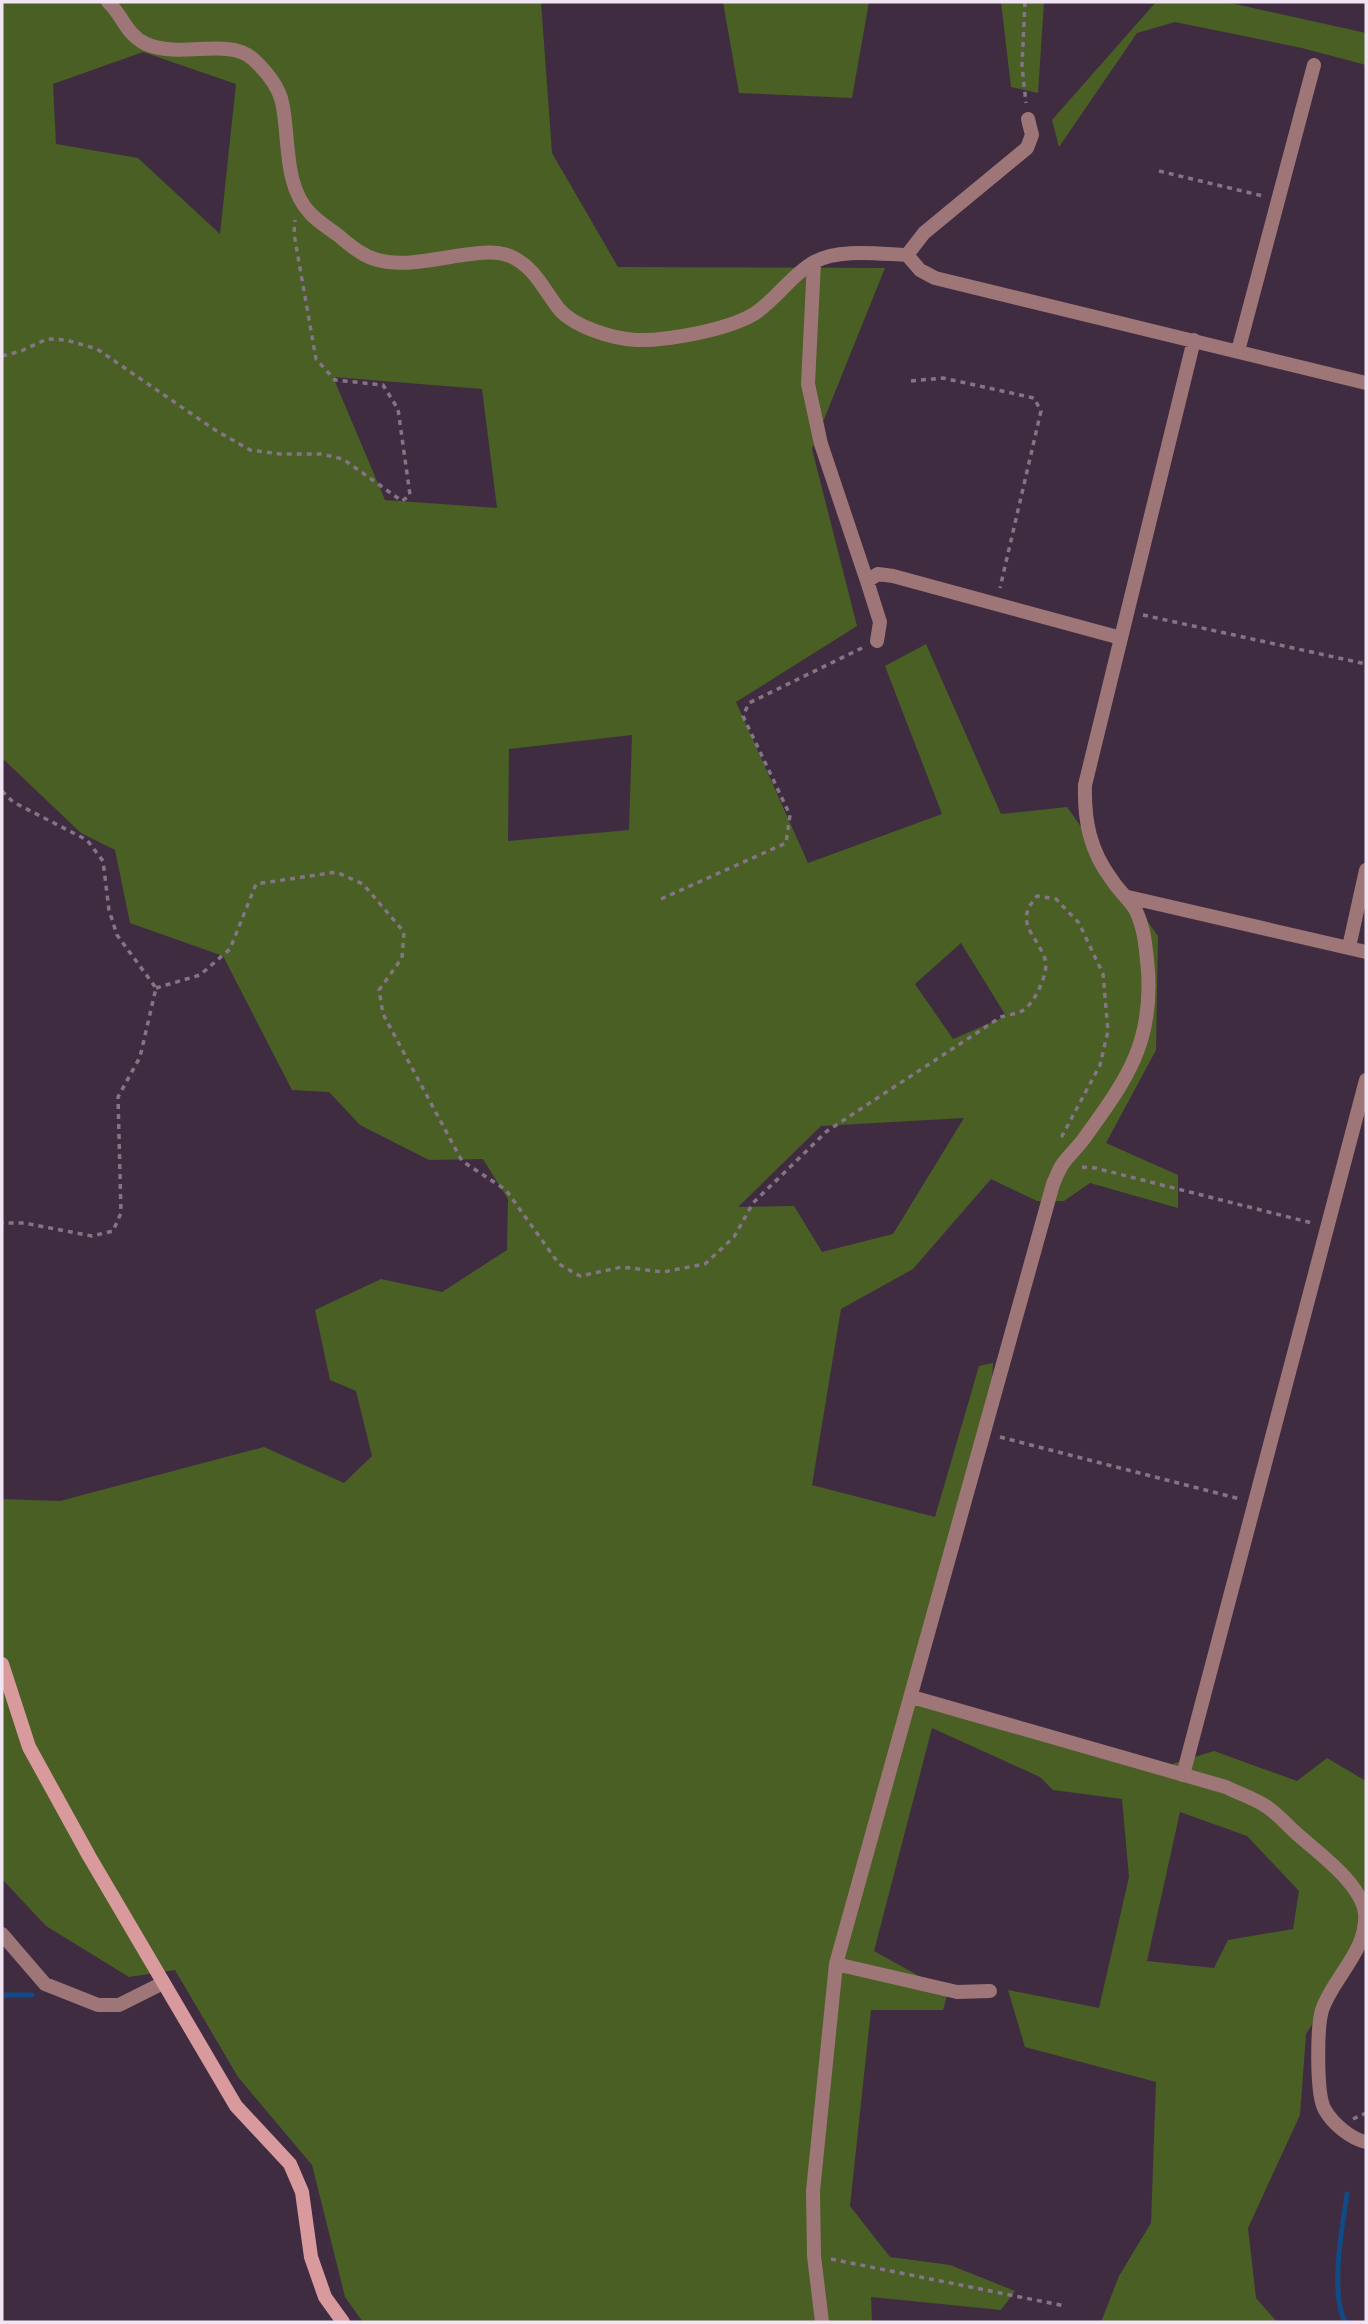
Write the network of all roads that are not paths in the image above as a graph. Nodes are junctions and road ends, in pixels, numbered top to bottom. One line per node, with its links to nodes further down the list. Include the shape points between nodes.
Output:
1 (108, 2): 5 (street, via 124,26 144,43 165,50 223,48 251,57 272,80 281,101 297,192 310,213 362,254 385,262 485,252 509,255 530,268 562,312 591,330 636,340 705,333 754,314)
2 (1314, 65): 7 (street)
3 (1028, 119): 4 (street, via 1032,135 1027,148 924,233)
4 (907, 255): 5 (street, via 846,253); 6 (street, via 935,278)
5 (814, 262): 9 (street, via 808,384 821,444)
6 (1194, 340): 7 (street); 10 (street)
7 (1238, 351): 8 (street)
8 (1366, 383)
9 (867, 581): 10 (street, via 878,574 893,576); 11 (street, via 880,622)
10 (1121, 638): 13 (street, via 1085,785 1084,811 1095,854)
11 (877, 641)
12 (1366, 870): 14 (street)
13 (1128, 897): 14 (street); 18 (street, via 1146,946 1150,997 1146,1027 1137,1056 1112,1099 1053,1184)
14 (1349, 947): 15 (street)
15 (1366, 951)
16 (1366, 1080): 19 (street)
17 (2, 1664): 22 (street, via 29,1746)
18 (912, 1697): 19 (street); 21 (street)
19 (1184, 1775): 24 (street, via 1265,1805 1360,1896 1364,1932 1323,2008 1319,2026 1319,2083 1324,2109 1339,2127)
20 (2, 1934): 22 (street, via 45,1984 98,2005 119,2005)
21 (836, 1964): 23 (street, via 957,1992); 26 (street, via 813,2191)
22 (163, 1983): 25 (street, via 236,2105 290,2164 302,2193 311,2257 325,2297)
23 (990, 1991)
24 (1366, 2143)
25 (343, 2322)
26 (822, 2322)

